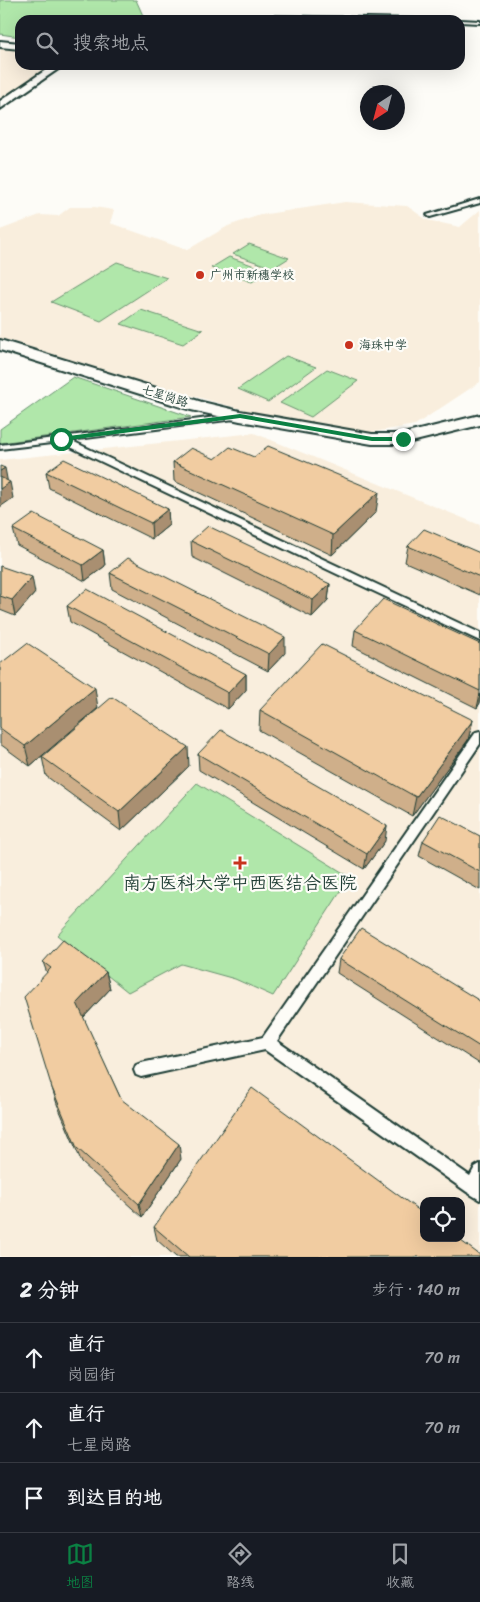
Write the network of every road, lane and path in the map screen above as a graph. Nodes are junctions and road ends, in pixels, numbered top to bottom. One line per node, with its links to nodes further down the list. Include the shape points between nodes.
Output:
1 (465, 21): 2 (lane)
2 (480, 22)
3 (0, 44): 4 (street)
4 (15, 46)
5 (52, 70): 6 (street)
6 (0, 106)
7 (480, 201): 8 (lane)
8 (430, 215)
9 (0, 345): 10 (street, 七星岗路, via 197,406)
10 (240, 416): 11 (street, 七星岗路, via 372,439 403,439); 12 (lane)
11 (480, 420)
12 (61, 439): 13 (lane); 14 (lane)
13 (0, 448)
14 (480, 637)
15 (480, 735): 16 (lane)
16 (267, 1043): 17 (lane); 19 (lane)
17 (141, 1070)
18 (480, 1172): 19 (lane)
19 (476, 1190)

